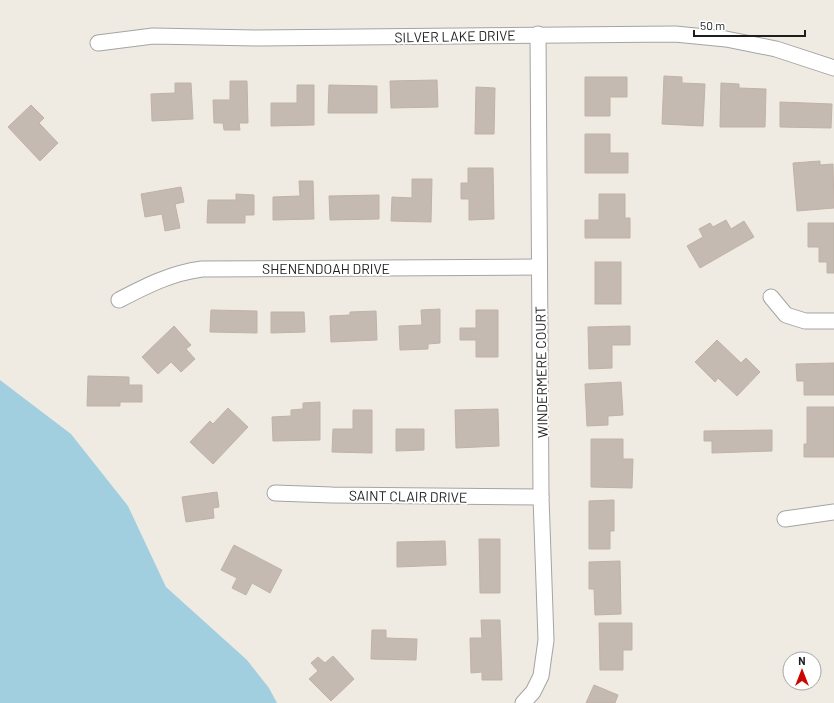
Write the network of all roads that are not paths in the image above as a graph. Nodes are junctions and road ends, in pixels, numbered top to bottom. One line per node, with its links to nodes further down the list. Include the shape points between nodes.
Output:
1 (538, 34): 2 (street, SILVER LAKE DRIVE, via 265,38 153,36); 4 (street, SILVER LAKE DRIVE, via 674,34 726,39 776,49); 6 (street, WINDERMERE COURT)
2 (98, 43)
3 (834, 56): 4 (street, SILVER LAKE DRIVE)
4 (810, 60): 5 (street, SILVER LAKE DRIVE)
5 (834, 68)
6 (539, 268): 8 (street, SHENENDOAH DRIVE, via 202,269 169,276); 11 (street, WINDERMERE COURT)
7 (771, 297): 9 (street, via 786,315 806,321)
8 (119, 300)
9 (834, 321)
10 (275, 493): 11 (street, SAINT CLAIR DRIVE)
11 (542, 497): 14 (street, WINDERMERE COURT, via 546,640 541,676 533,692)
12 (834, 512): 13 (street)
13 (785, 519)
14 (523, 703)

